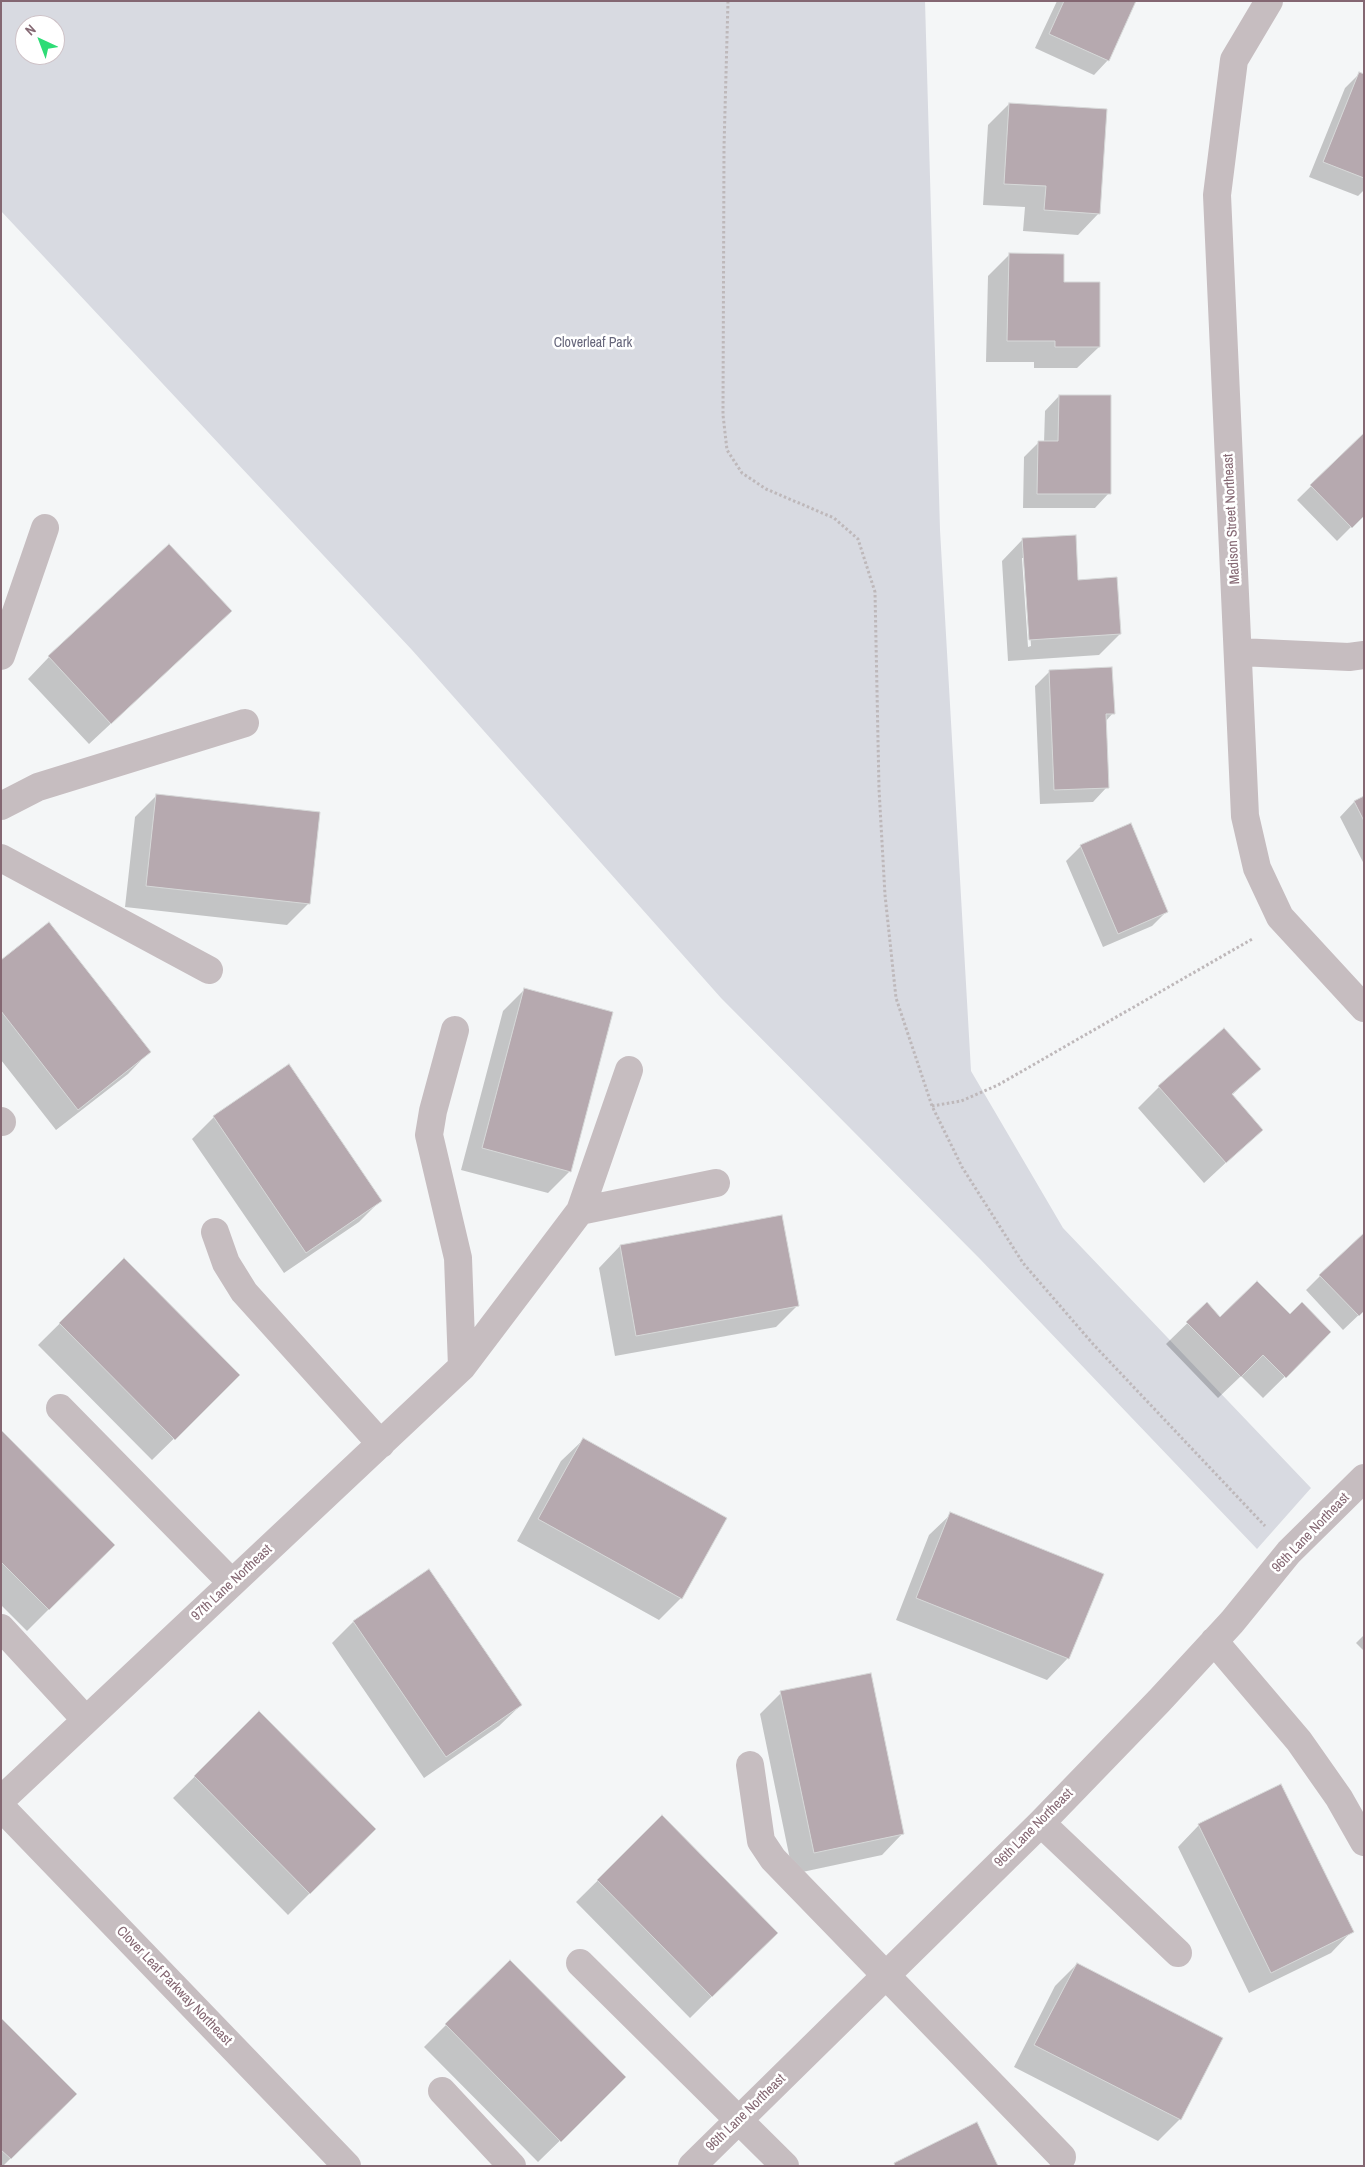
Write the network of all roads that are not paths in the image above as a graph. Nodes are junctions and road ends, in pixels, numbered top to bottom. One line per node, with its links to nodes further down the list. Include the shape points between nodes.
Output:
1 (1269, 1): 3 (street, Madison Street Northeast, via 1234,60 1217,196)
2 (44, 528): 5 (street)
3 (1238, 652): 4 (street, via 1349,657); 10 (street, Madison Street Northeast, via 1245,816 1257,868 1280,917)
4 (1364, 654)
5 (1, 656)
6 (245, 723): 7 (street, via 38,787)
7 (1, 806)
8 (1, 858): 9 (street)
9 (209, 970)
10 (1364, 1008)
11 (455, 1030): 16 (street, via 429,1135 458,1258)
12 (629, 1070): 14 (street, 97th Lane Northeast)
13 (716, 1183): 14 (street)
14 (580, 1211): 16 (street, 97th Lane Northeast)
15 (215, 1232): 18 (street, via 226,1263 244,1292)
16 (462, 1367): 18 (street, 97th Lane Northeast)
17 (60, 1408): 20 (street)
18 (381, 1444): 20 (street, 97th Lane Northeast)
19 (1364, 1478): 22 (street, 96th Lane Northeast, via 1289,1552)
20 (232, 1583): 23 (street, 97th Lane Northeast)
21 (1, 1628): 23 (street)
22 (1214, 1641): 27 (street, 96th Lane Northeast); 28 (street, via 1299,1741 1339,1798)
23 (86, 1720): 25 (street, 97th Lane Northeast)
24 (750, 1765): 31 (street, via 761,1840 773,1859)
25 (1, 1800)
26 (1, 1807): 35 (street, Clover Leaf Parkway Northeast)
27 (1040, 1823): 29 (street); 31 (street, 96th Lane Northeast)
28 (1364, 1842)
29 (1178, 1953)
30 (580, 1963): 33 (street)
31 (884, 1975): 33 (street, 96th Lane Northeast); 34 (street)
32 (442, 2091): 36 (street)
33 (740, 2120): 37 (street, 96th Lane Northeast); 38 (street)
34 (1062, 2157)
35 (347, 2166)
36 (512, 2166)
37 (692, 2166)
38 (785, 2166)

